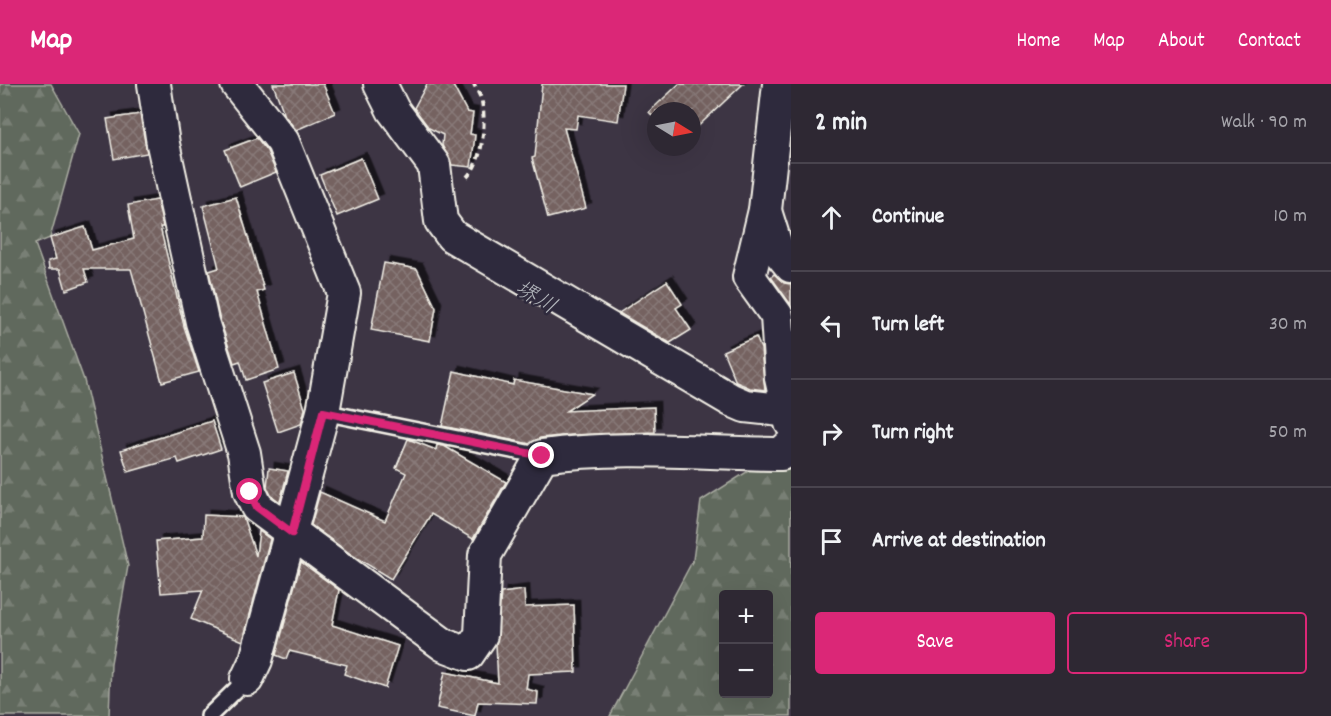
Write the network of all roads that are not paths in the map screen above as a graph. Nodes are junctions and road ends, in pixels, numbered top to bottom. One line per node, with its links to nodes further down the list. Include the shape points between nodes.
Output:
1 (154, 84): 11 (street, via 163,144 202,322 243,453 250,492 257,507)
2 (237, 84): 7 (street, via 283,142 344,293)
3 (380, 84): 8 (street, via 393,110 434,165 441,221 452,236 731,400)
4 (779, 84): 5 (street)
5 (765, 210): 6 (street, via 777,249); 8 (street, via 749,277 777,316 781,378)
6 (791, 266)
7 (323, 412): 10 (lane); 11 (street)
8 (790, 417)
9 (791, 445): 10 (street, via 781,454 612,450)
10 (542, 456): 11 (street, via 485,555 481,635 468,654 444,645)
11 (292, 533): 12 (street, via 256,660)
12 (247, 679): 13 (lane)
13 (209, 716)

